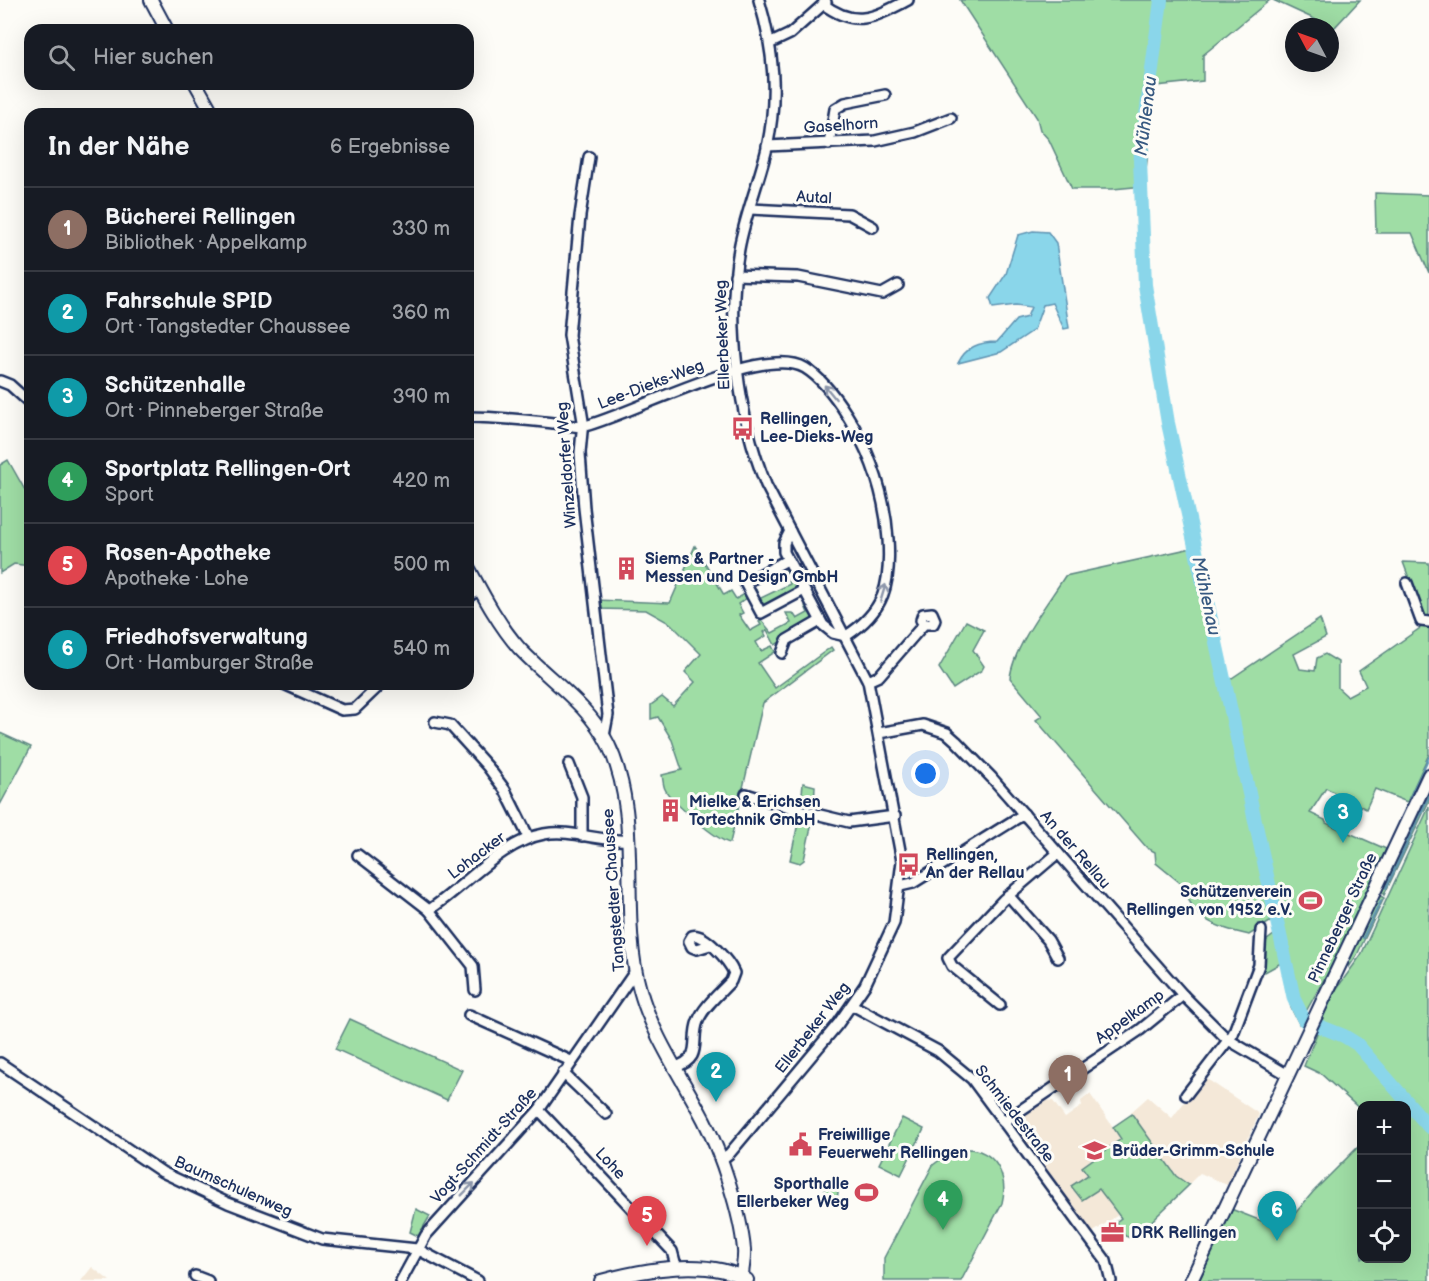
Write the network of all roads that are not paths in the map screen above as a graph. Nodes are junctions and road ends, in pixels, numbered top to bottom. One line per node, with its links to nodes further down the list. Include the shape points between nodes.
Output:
1 (151, 0): 5 (main road)
2 (759, 0): 6 (street, Ellerbeker Weg)
3 (908, 0): 4 (street, via 870,18 853,19 838,16)
4 (826, 2): 6 (street, via 790,34)
5 (164, 24)
6 (771, 43): 12 (street, Ellerbeker Weg, via 774,73)
7 (199, 90): 9 (main road)
8 (885, 95): 11 (street, via 845,103 835,109)
9 (210, 108)
10 (951, 118): 11 (street, Gaselhorn, via 875,141)
11 (829, 144): 12 (street, Gaselhorn)
12 (767, 146): 14 (street, Ellerbeker Weg)
13 (590, 157): 22 (street, Winzeldorfer Weg, via 568,335)
14 (750, 209): 15 (street, Autal, via 849,214); 16 (street, Ellerbeker Weg)
15 (873, 227)
16 (735, 275): 17 (street, via 798,277 882,294); 18 (street, Ellerbeker Weg)
17 (898, 285)
18 (737, 370): 22 (street, Lee-Dieks-Weg); 23 (street, Ellerbeker Weg, via 754,456); 33 (street, Lee-Dieks-Weg, one-way to 18, via 874,613 887,582 887,528 873,467 844,410 806,368 779,364)
19 (0, 381): 20 (street)
20 (24, 398)
21 (474, 417): 22 (street, Lee-Dieks-Weg)
22 (583, 426): 40 (street, Winzeldorfer Weg, via 580,453 584,508 608,716)
23 (790, 531): 24 (street, via 783,547); 33 (street, Ellerbeker Weg)
24 (788, 560): 28 (street); 28 (street, via 745,583 761,613)
25 (474, 578): 27 (main road, Tangstedter Chaussee)
26 (1407, 583): 31 (street, via 1421,621)
27 (480, 589): 29 (street); 40 (main road, Tangstedter Chaussee, via 518,646 582,706)
28 (804, 590): 30 (street)
29 (474, 593)
30 (820, 621): 33 (street, via 833,633); 34 (street, via 787,640)
31 (1429, 622)
32 (924, 624): 35 (street, via 879,676)
33 (846, 636): 35 (street, Ellerbeker Weg)
34 (782, 653)
35 (868, 681): 39 (street, Ellerbeker Weg)
36 (297, 690): 37 (street, via 342,710 355,709)
37 (375, 690)
38 (435, 722): 47 (street, via 450,724 488,766)
39 (879, 733): 44 (street, An der Rellau, via 923,725 946,734 970,754); 45 (street, Ellerbeker Weg)
40 (604, 736): 48 (main road, Tangstedter Chaussee, via 618,769)
41 (568, 764): 46 (street, via 582,797)
42 (1429, 775): 68 (main road, Pinneberger Straße)
43 (746, 794): 45 (street, via 849,822)
44 (1024, 814): 49 (street, An der Rellau); 51 (street, via 913,883)
45 (895, 816): 51 (street, Ellerbeker Weg, via 902,861)
46 (582, 836): 47 (street, Lohacker, via 561,833); 48 (street, Lohacker)
47 (529, 838): 53 (street, Lohacker)
48 (627, 840): 57 (main road, Tangstedter Chaussee)
49 (1058, 853): 52 (street); 59 (street, An der Rellau)
50 (358, 855): 53 (street)
51 (900, 886): 60 (street, Ellerbeker Weg, via 886,944)
52 (1008, 895): 56 (street, via 1048,940); 61 (street, via 948,958 952,966)
53 (429, 910): 58 (street, via 473,966)
54 (1261, 930): 63 (street, via 1259,965 1233,1034)
55 (710, 945): 66 (street, via 734,973 698,1020 692,1056)
56 (1058, 958)
57 (636, 970): 64 (street, Vogt-Schmidt-Straße); 66 (main road, Tangstedter Chaussee, via 646,1008)
58 (475, 990)
59 (1183, 995): 63 (street, An der Rellau); 72 (street, Appelkamp, via 1140,1030)
60 (852, 1005): 72 (street, Schmiedestraße, via 938,1051 972,1079); 73 (street, Ellerbeker Weg)
61 (1000, 1005)
62 (469, 1015): 64 (street)
63 (1227, 1039): 68 (street, An der Rellau); 69 (street)
64 (571, 1060): 67 (street, Vogt-Schmidt-Straße)
65 (0, 1063): 74 (street, Baumschulenweg, via 162,1172 228,1203 322,1239)
66 (675, 1067): 73 (main road, Tangstedter Chaussee)
67 (563, 1073): 70 (street, Vogt-Schmidt-Straße); 71 (street)
68 (1288, 1075): 83 (main road, Pinneberger Straße)
69 (1186, 1095)
70 (539, 1110): 74 (street, Vogt-Schmidt-Straße, one-way to 70, via 441,1217); 75 (street, Lohe, via 672,1251)
71 (606, 1114)
72 (1003, 1122): 82 (street, Schmiedestraße, via 1106,1261)
73 (721, 1160): 77 (main road, Tangstedter Chaussee, via 743,1245)
74 (417, 1249): 79 (street, Vogt-Schmidt-Straße); 80 (street, Baumschulenweg)
75 (674, 1268): 77 (main road, via 730,1273); 81 (main road, via 633,1272)
76 (195, 1276): 78 (street)
77 (745, 1279)
78 (208, 1281)
79 (401, 1281)
80 (478, 1281)
81 (601, 1281)
82 (1111, 1281)
83 (1191, 1281)

